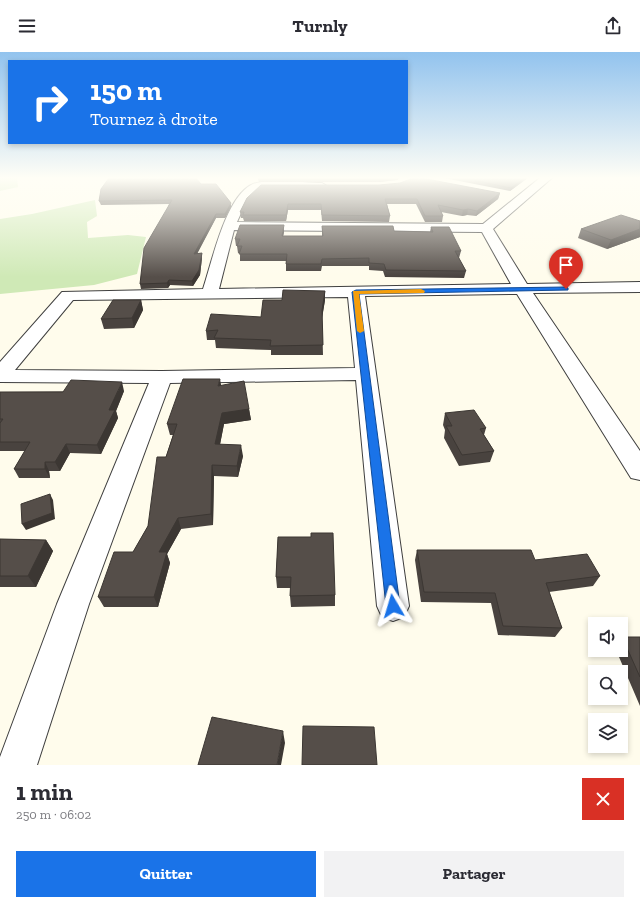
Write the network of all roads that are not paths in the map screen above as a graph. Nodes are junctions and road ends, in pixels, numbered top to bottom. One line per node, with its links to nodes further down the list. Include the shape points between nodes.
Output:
1 (237, 210): 3 (street)
2 (506, 210): 4 (street)
3 (229, 226): 4 (street); 8 (street)
4 (486, 228): 6 (street)
5 (640, 287): 6 (street)
6 (524, 290): 7 (street); 12 (street)
7 (356, 292): 8 (street); 9 (street)
8 (210, 294): 10 (street, via 67,295)
9 (365, 374): 11 (street); 13 (street)
10 (0, 376): 11 (street)
11 (162, 377): 14 (street, via 73,604)
12 (640, 471)
13 (393, 606)
14 (17, 765)

